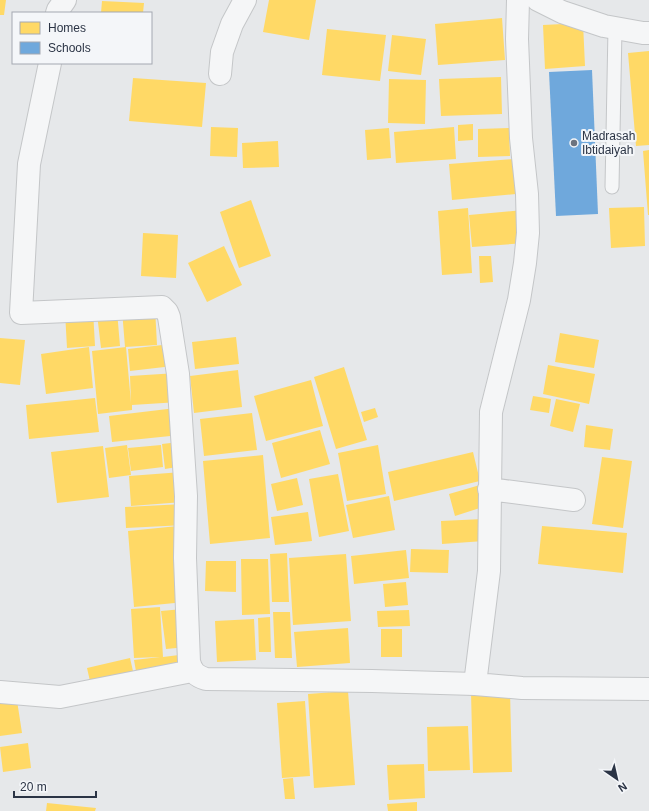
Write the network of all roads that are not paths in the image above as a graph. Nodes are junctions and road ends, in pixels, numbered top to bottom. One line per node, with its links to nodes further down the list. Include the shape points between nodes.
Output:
1 (65, 0): 5 (street)
2 (245, 0): 9 (street, via 232,24 222,52)
3 (518, 0): 11 (street, via 517,47 528,232 519,300 491,412)
4 (538, 0): 6 (street, via 562,12)
5 (57, 12)
6 (616, 28): 7 (street); 10 (lane)
7 (649, 33)
8 (50, 64): 13 (street, via 29,164 21,313 162,307 167,312 178,374 186,496 189,662)
9 (220, 74)
10 (612, 187)
11 (489, 489): 12 (street); 14 (street, via 489,571)
12 (574, 500)
13 (192, 670): 14 (street, via 196,675 206,679); 16 (street, via 60,697)
14 (475, 684): 15 (street, via 522,688)
15 (649, 689)
16 (0, 692)

